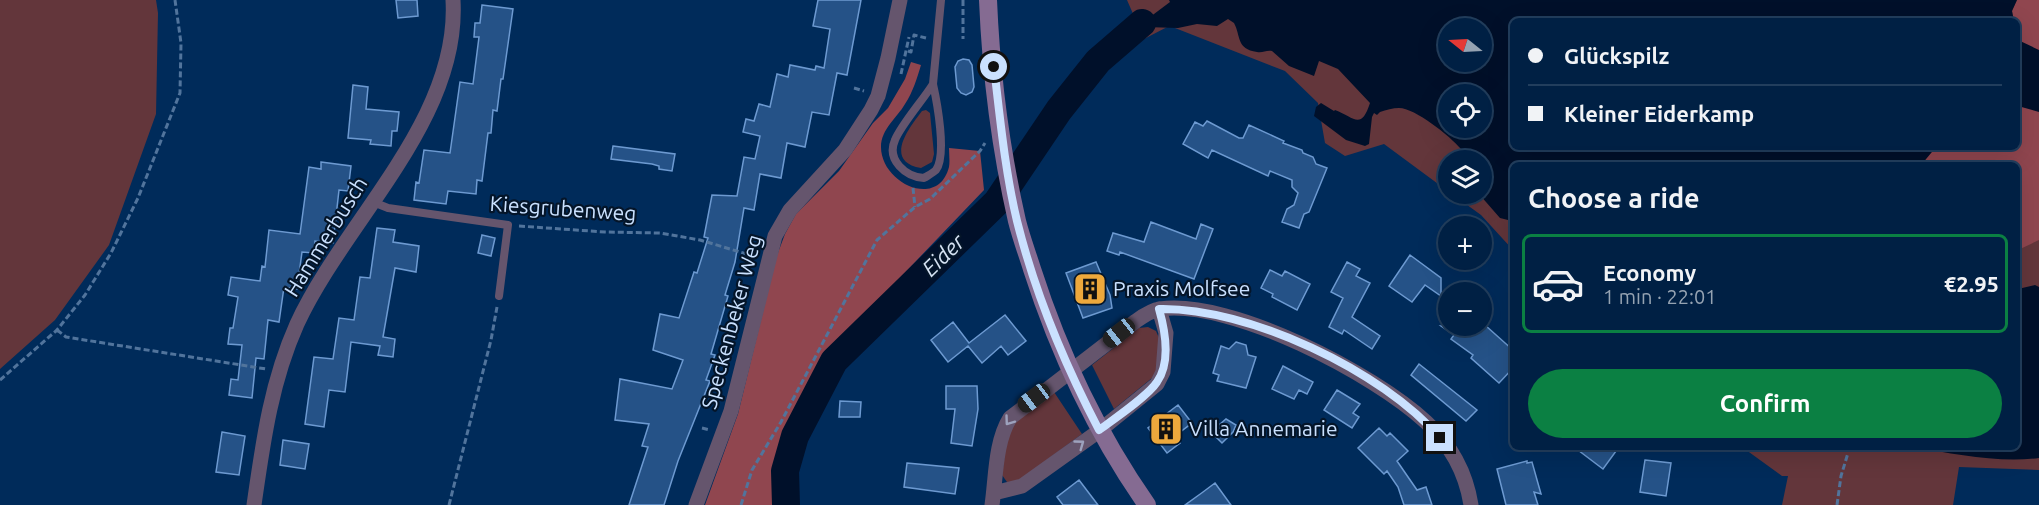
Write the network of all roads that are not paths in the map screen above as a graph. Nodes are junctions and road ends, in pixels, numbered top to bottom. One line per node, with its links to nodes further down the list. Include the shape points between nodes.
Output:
1 (453, 0): 6 (street, Hammerbusch, via 448,56 432,103)
2 (900, 0): 13 (street, Speckenbeker Weg, via 872,110 845,150 790,210 775,236 731,411)
3 (988, 0): 9 (main road, via 1001,127 1017,222)
4 (943, 2): 5 (lane)
5 (933, 84): 5 (lane, via 941,155 936,170 924,178 912,178 900,169 893,156 894,141)
6 (372, 201): 7 (lane, Kiesgrubenweg, via 388,208 508,225); 12 (street, Hammerbusch, via 319,281 279,371)
7 (499, 296)
8 (1159, 309): 9 (street, via 1136,321); 10 (street, via 1166,333 1163,372 1157,384); 15 (street, via 1199,311 1255,325 1341,364 1388,392 1427,423 1454,454)
9 (1070, 371): 10 (main road); 11 (street, one-way to 11, via 1010,418 1003,429)
10 (1099, 430): 11 (street, one-way to 10, via 1022,486); 14 (main road)
11 (993, 499)
12 (254, 505)
13 (696, 505)
14 (1147, 505)
15 (1471, 505)

